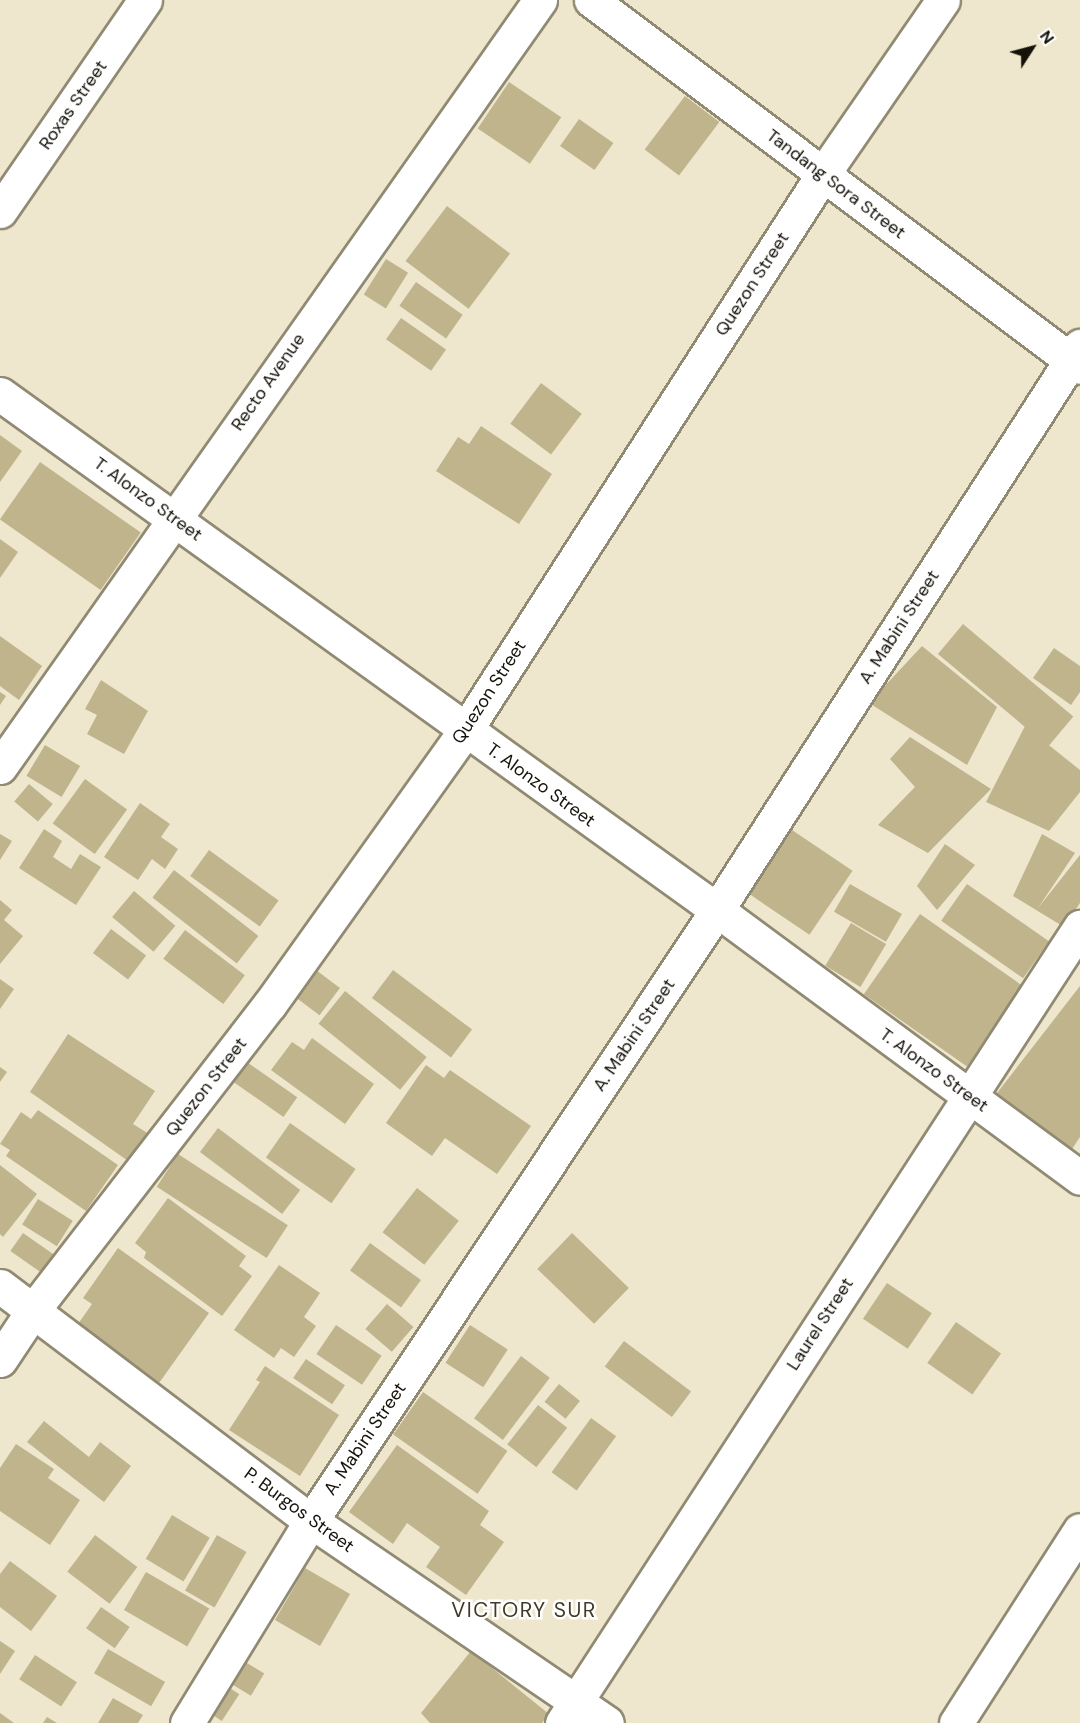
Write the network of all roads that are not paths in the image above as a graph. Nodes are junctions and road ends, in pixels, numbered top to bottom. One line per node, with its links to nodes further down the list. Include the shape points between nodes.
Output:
1 (145, 0): 6 (street, Roxas Street)
2 (540, 0): 9 (street, Recto Avenue)
3 (591, 0): 5 (street, Tandang Sora Street)
4 (943, 0): 5 (street, Quezon Street)
5 (823, 174): 7 (street, Tandang Sora Street); 10 (street, Quezon Street)
6 (0, 211)
7 (1077, 358): 12 (street, A. Mabini Street)
8 (0, 394): 9 (street, T. Alonzo Street)
9 (172, 517): 10 (street, T. Alonzo Street); 11 (street, Recto Avenue)
10 (465, 730): 12 (street, T. Alonzo Street); 17 (street, Quezon Street, via 270,1004)
11 (0, 767)
12 (717, 910): 14 (street, T. Alonzo Street); 19 (street, A. Mabini Street)
13 (1080, 927): 14 (street, Laurel Street)
14 (968, 1095): 15 (street, T. Alonzo Street); 21 (street, Laurel Street)
15 (1080, 1178)
16 (0, 1286): 17 (street, P. Burgos Street)
17 (33, 1309): 18 (street, Quezon Street); 19 (street, P. Burgos Street)
18 (0, 1360)
19 (311, 1521): 21 (street, P. Burgos Street); 22 (street, A. Mabini Street)
20 (1080, 1530): 24 (street)
21 (569, 1712): 23 (street, P. Burgos Street)
22 (187, 1723)
23 (607, 1723)
24 (956, 1723)

